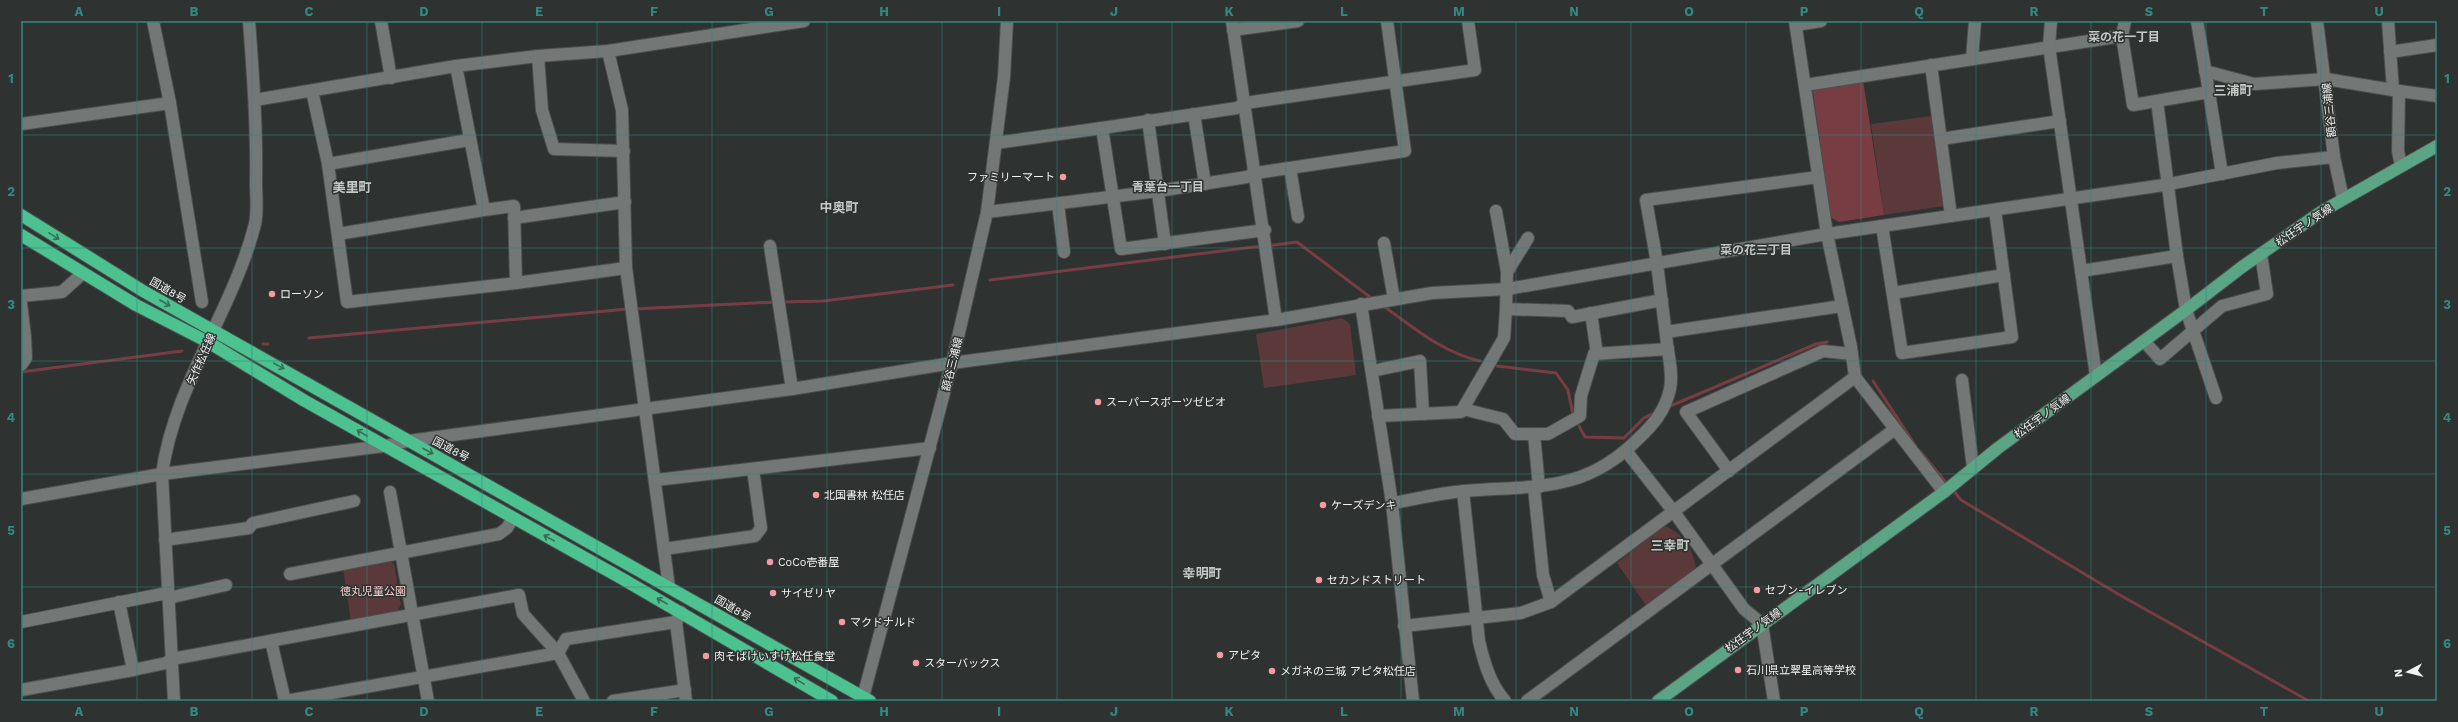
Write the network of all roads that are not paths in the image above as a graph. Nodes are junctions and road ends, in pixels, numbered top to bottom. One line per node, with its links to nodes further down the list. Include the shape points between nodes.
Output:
1 (153, 21): 39 (street)
2 (249, 21): 37 (street, 矢作松任線)
3 (382, 21): 29 (street)
4 (804, 21): 17 (street)
5 (1007, 21): 48 (street, 額谷三浦線, via 1004,77)
6 (1298, 21): 18 (street)
7 (1387, 21): 31 (street)
8 (1468, 21): 31 (street, via 1475,70)
9 (1821, 21): 16 (street)
10 (1975, 21): 25 (street)
11 (2051, 21): 21 (street)
12 (2125, 21): 19 (street)
13 (2196, 21): 28 (street)
14 (2317, 21): 30 (street, 額谷三浦線)
15 (2388, 21): 23 (street)
16 (1796, 23): 32 (street)
17 (740, 25): 22 (street)
18 (1233, 26): 40 (street)
19 (2122, 36): 21 (street); 38 (street, via 2133,105)
20 (2437, 45): 23 (street)
21 (2049, 46): 25 (street); 43 (street)
22 (608, 52): 24 (street); 50 (street, via 622,110)
23 (2390, 52): 34 (street)
24 (538, 56): 27 (street); 50 (street, via 542,110 554,149)
25 (1972, 59): 26 (street)
26 (1931, 65): 32 (street); 46 (street)
27 (456, 66): 29 (street); 47 (street)
28 (2205, 70): 30 (street, via 2254,84); 35 (street)
29 (391, 78): 33 (street)
30 (2326, 79): 34 (street); 51 (street, 額谷三浦線)
31 (1394, 81): 40 (street); 54 (street, via 1405,151)
32 (1805, 85): 57 (street)
33 (312, 91): 37 (street); 52 (street)
34 (2396, 91): 36 (street); 53 (street)
35 (2208, 92): 38 (street); 56 (street)
36 (2437, 96)
37 (255, 100): 109 (street, 矢作松任線, via 255,223 227,302)
38 (2157, 101): 59 (street)
39 (170, 103): 44 (street); 99 (street)
40 (1244, 103): 41 (street, via 1237,108); 55 (street)
41 (1194, 114): 42 (street); 58 (street)
42 (1148, 120): 45 (street); 60 (street)
43 (2060, 121): 46 (street); 62 (street)
44 (21, 124)
45 (1102, 128): 48 (street); 61 (street)
46 (1941, 139): 71 (street)
47 (469, 140): 52 (street); 66 (street)
48 (996, 143): 69 (street, 額谷三浦線)
49 (2437, 146): 53 (main road, 松任宇ノ気線)
50 (624, 151): 64 (street)
51 (2334, 157): 56 (street, via 2277,163); 63 (street, 額谷三浦線)
52 (328, 164): 75 (street)
53 (2401, 166): 63 (main road, 松任宇ノ気線)
54 (1290, 168): 55 (street); 72 (street)
55 (1256, 173): 58 (street, via 1247,177); 79 (street)
56 (2222, 174): 59 (street)
57 (1818, 177): 76 (street); 86 (street, via 1646,200)
58 (1205, 184): 60 (street)
59 (2169, 184): 62 (street); 85 (street)
60 (1158, 191): 61 (street); 81 (street)
61 (1113, 197): 65 (street); 81 (street, via 1121,249)
62 (2070, 198): 67 (street); 88 (street)
63 (2343, 199): 84 (main road, 松任宇ノ気線)
64 (625, 202): 73 (street); 87 (street)
65 (1058, 204): 69 (street); 83 (street)
66 (484, 210): 73 (street, via 514,206); 75 (street)
67 (1995, 210): 71 (street); 91 (street)
68 (1496, 211): 89 (street)
69 (987, 212): 117 (street, 額谷三浦線)
70 (21, 215): 109 (highway, 国道8号, one-way to 109)
71 (1951, 216): 74 (street)
72 (1298, 217)
73 (514, 218): 92 (street)
74 (1882, 226): 76 (street); 95 (street)
75 (338, 234): 92 (street, via 347,302)
76 (1827, 234): 86 (street); 102 (street)
77 (21, 235): 90 (highway)
78 (1528, 238): 89 (street)
79 (1266, 239): 81 (street); 107 (street)
80 (1384, 243): 97 (street)
81 (1165, 244)
82 (770, 246): 123 (street)
83 (1064, 252)
84 (2261, 254): 94 (main road, 松任宇ノ気線); 103 (street, via 2267,294)
85 (2177, 256): 88 (street); 105 (street)
86 (1657, 263): 93 (street); 98 (street)
87 (626, 268): 92 (street); 125 (street)
88 (2081, 271): 121 (street)
89 (1507, 272): 93 (street)
90 (83, 273): 96 (street, via 62,292); 113 (highway, via 136,305)
91 (2004, 275): 95 (street); 95 (street, via 2012,337 1902,353)
92 (516, 283)
93 (1507, 288): 97 (street, via 1432,293); 104 (street)
94 (2212, 290): 103 (street); 105 (main road, 松任宇ノ気線)
95 (1893, 293)
96 (21, 296)
97 (1394, 299): 101 (street)
98 (1662, 300): 106 (street); 110 (street)
99 (202, 302)
100 (21, 303): 111 (street)
101 (1364, 304): 107 (street); 119 (street)
102 (1842, 306): 110 (street); 116 (street)
103 (2222, 306): 108 (street)
104 (1506, 309): 106 (street, via 1568,311 1572,317); 126 (street, via 1504,338)
105 (2186, 310): 108 (street); 112 (main road, 松任宇ノ気線)
106 (1591, 313): 115 (street)
107 (1276, 320): 117 (street)
108 (2193, 330): 112 (street, via 2160,359); 124 (street)
109 (213, 331): 113 (street, 矢作松任線); 131 (highway, 国道8号, one-way to 131)
110 (1666, 332): 114 (street)
111 (23, 337): 118 (street, via 26,358)
112 (2144, 341): 121 (main road, 松任宇ノ気線)
113 (208, 342): 132 (highway, one-way to 113); 138 (street, 矢作松任線, via 166,446)
114 (1668, 349): 115 (street); 134 (street, via 1670,388 1662,412 1656,422)
115 (1597, 354): 130 (street, via 1594,354 1581,396 1580,416 1548,434)
116 (1852, 354): 120 (street); 137 (street, via 1823,351 1686,412)
117 (952, 363): 123 (street); 133 (street, 額谷三浦線)
118 (21, 365)
119 (1372, 371): 127 (street, via 1425,360); 128 (street)
120 (1855, 376): 129 (street); 137 (street)
121 (2096, 376): 135 (main road, 松任宇ノ気線)
122 (1962, 380): 135 (street)
123 (792, 389): 125 (street)
124 (2216, 398)
125 (646, 409): 131 (street); 139 (street)
126 (1462, 409): 127 (street, via 1461,412); 130 (street, via 1503,419 1515,434)
127 (1423, 414): 128 (street)
128 (1378, 416): 146 (street)
129 (1895, 429): 141 (street); 152 (street)
130 (1534, 434): 140 (street)
131 (408, 441): 132 (street); 155 (highway, 国道8号, one-way to 155)
132 (384, 446): 138 (street); 148 (highway)
133 (930, 448): 136 (street); 172 (street, 額谷三浦線)
134 (1626, 451): 140 (street, via 1586,476 1558,485); 147 (street)
135 (1973, 468): 141 (main road, 松任宇ノ気線)
136 (753, 469): 139 (street); 150 (street, via 762,528 756,536)
137 (1729, 471): 147 (street)
138 (162, 474): 144 (street); 149 (street, 矢作松任線)
139 (656, 480): 150 (street)
140 (1536, 488): 142 (street); 158 (street, via 1543,575)
141 (1949, 488): 163 (main road, 松任宇ノ気線)
142 (1463, 491): 146 (street); 161 (street)
143 (390, 492): 151 (street)
144 (21, 499)
145 (354, 501): 149 (street, via 254,523 249,528)
146 (1392, 503): 164 (street)
147 (1674, 512): 152 (street); 158 (street)
148 (513, 518): 151 (street, via 507,528 499,534); 160 (highway, one-way to 148)
149 (165, 540): 156 (street, 矢作松任線)
150 (664, 549): 155 (street)
151 (401, 554): 153 (street); 159 (street)
152 (1713, 566): 163 (street, via 1744,609); 181 (street)
153 (290, 574)
154 (226, 585): 156 (street)
155 (669, 587): 172 (highway, 国道8号)
156 (167, 595): 157 (street); 167 (street, 矢作松任線)
157 (120, 602): 162 (street); 168 (street)
158 (1551, 602): 161 (street, via 1521,613)
159 (412, 616): 165 (street); 166 (street, via 519,596 523,614); 169 (street)
160 (678, 617): 166 (street, via 566,639); 171 (street); 178 (highway, one-way to 160)
161 (1477, 618): 164 (street); 180 (street, via 1485,665)
162 (21, 622)
163 (1762, 624): 182 (main road, 松任宇ノ気線); 183 (street)
164 (1404, 626): 179 (street)
165 (271, 642): 167 (street); 174 (street)
166 (558, 653): 169 (street); 176 (street)
167 (172, 659): 168 (street, via 166,663); 173 (street, 矢作松任線)
168 (133, 670): 170 (street)
169 (424, 677): 174 (street); 175 (street)
170 (21, 690)
171 (686, 696): 177 (street)
172 (865, 699)
173 (174, 701)
174 (285, 701)
175 (428, 701)
176 (584, 701)
177 (613, 701)
178 (832, 701)
179 (1413, 701)
180 (1505, 701)
181 (1527, 701)
182 (1658, 701)
183 (1774, 701)

